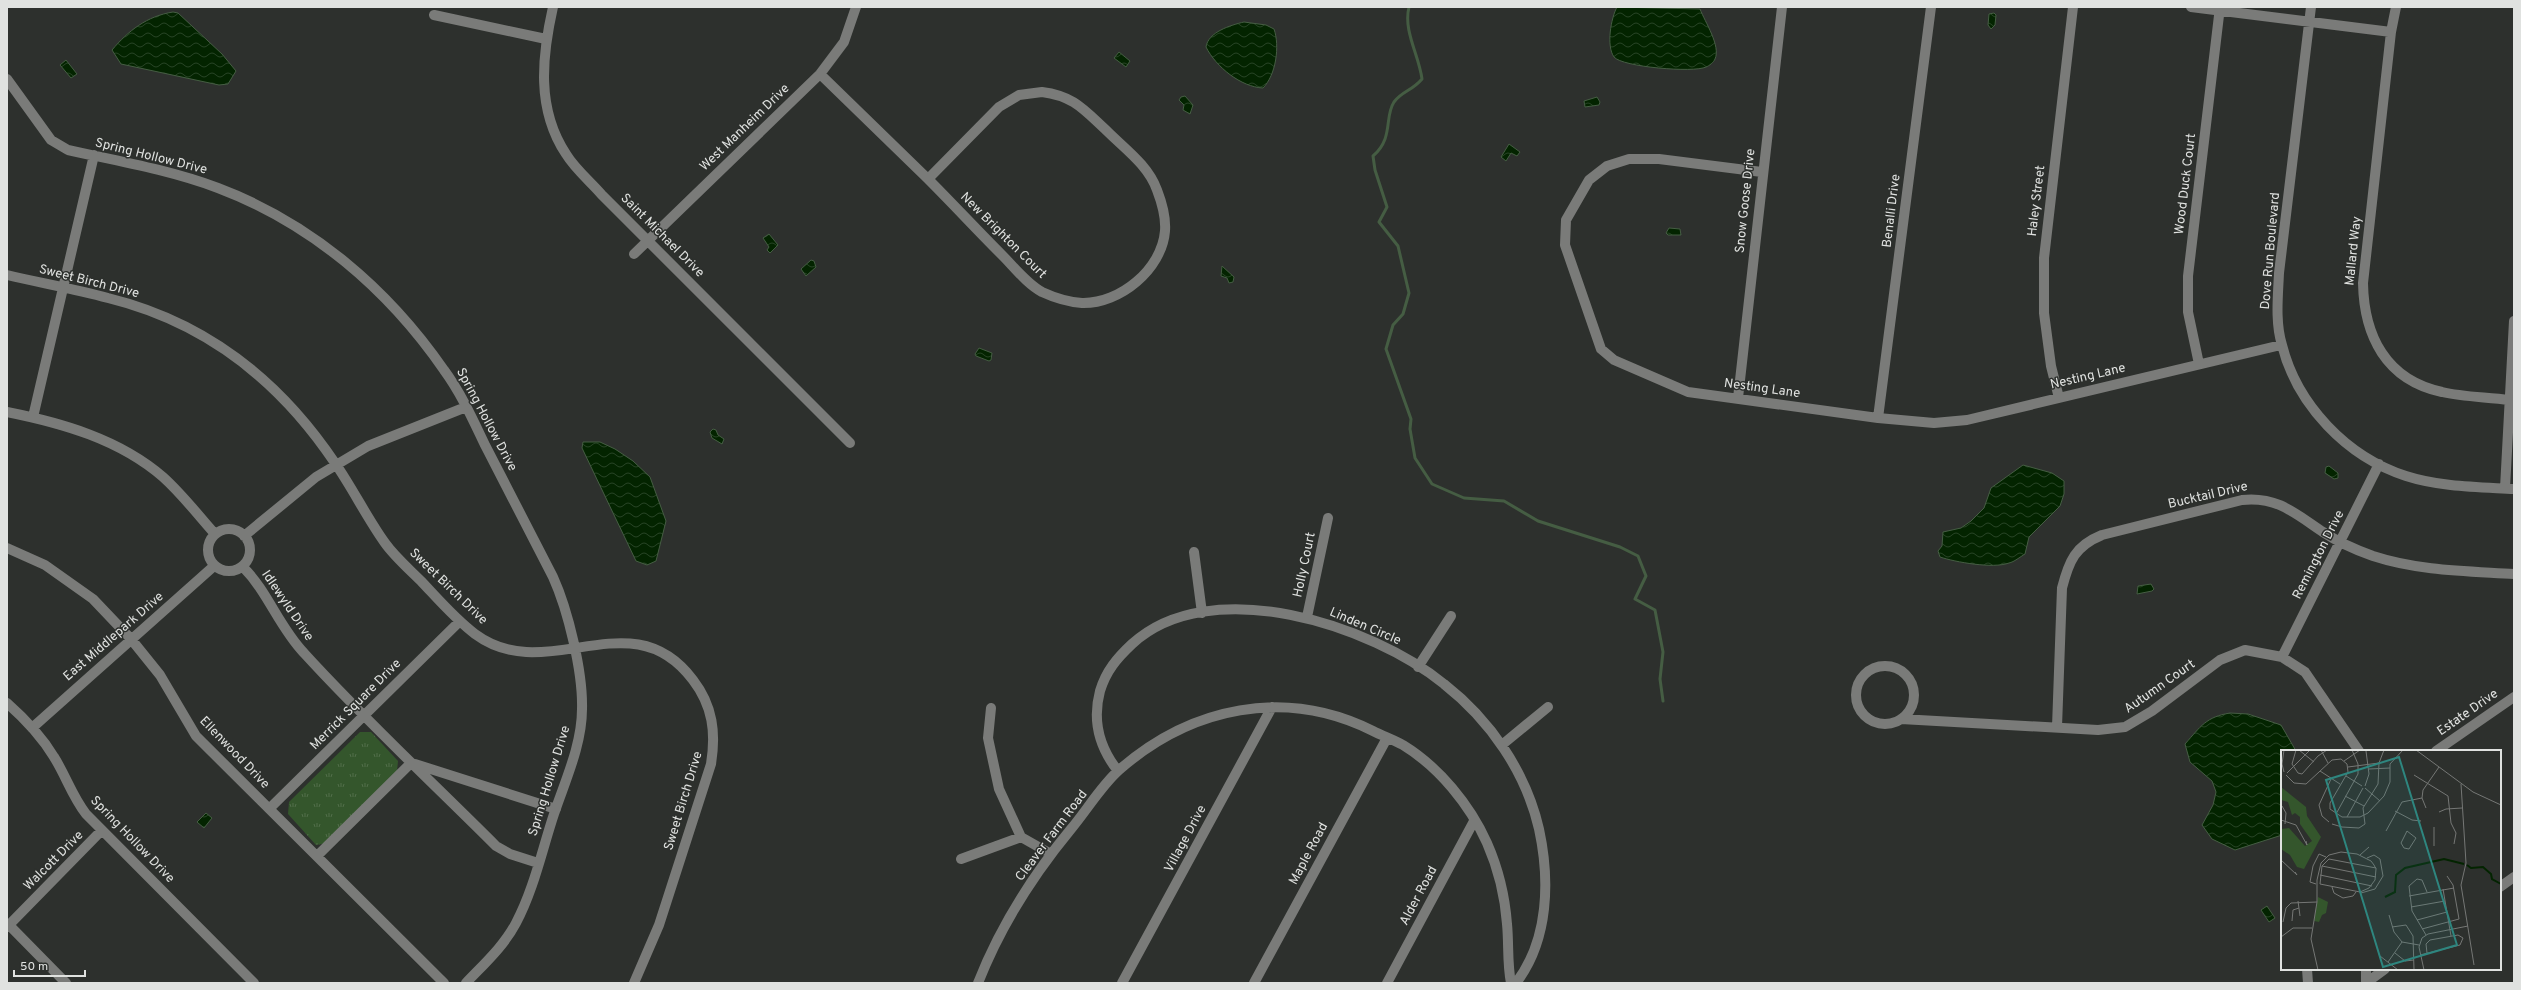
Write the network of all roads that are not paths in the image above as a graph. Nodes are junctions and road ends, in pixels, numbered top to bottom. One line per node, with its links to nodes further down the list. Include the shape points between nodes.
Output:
1 (554, 7): 13 (street, Saint Michael Drive)
2 (856, 7): 14 (street, West Manheim Drive, via 844,42)
3 (1782, 7): 17 (street, Snow Goose Drive)
4 (1931, 7): 32 (street, Benalli Drive)
5 (2073, 7): 27 (street, Haley Street, via 2044,258 2044,313 2051,366)
6 (2191, 7): 9 (street)
7 (2311, 7): 11 (street, Dove Run Boulevard)
8 (2396, 7): 12 (street, Mallard Way)
9 (2220, 9): 11 (street); 25 (street, Wood Duck Court, via 2188,276 2188,312)
10 (434, 15): 13 (street)
11 (2310, 21): 12 (street); 24 (street, Dove Run Boulevard, via 2280,273 2277,308)
12 (2391, 32): 28 (street, Mallard Way, via 2363,283 2363,306 2369,326 2379,353 2400,375 2441,392)
13 (546, 39): 19 (street, Saint Michael Drive, via 542,82 555,133 566,155 602,195)
14 (820, 74): 18 (street, New Brighton Court); 19 (street, West Manheim Drive)
15 (7, 79): 16 (street, Spring Hollow Drive, via 51,140 68,150)
16 (94, 156): 22 (street); 29 (street, Spring Hollow Drive, via 186,177 220,188 264,209 319,241 357,270 412,328 445,371)
17 (1762, 172): 26 (street, Snow Goose Drive); 26 (street, Nesting Lane, via 1659,159 1629,159 1607,166 1590,180 1566,220 1565,245 1601,349 1614,360 1688,392)
18 (928, 179): 18 (street, New Brighton Court, via 1018,272 1040,291 1062,300 1084,303 1103,299 1133,285 1149,268 1159,252 1165,232 1157,188 1145,167 1078,104 1060,94 1042,92 1019,95 999,107)
19 (648, 239): 20 (street, West Manheim Drive); 33 (street, Saint Michael Drive)
20 (634, 254)
21 (7, 275): 22 (street, Sweet Birch Drive)
22 (63, 288): 31 (street); 35 (street, Sweet Birch Drive, via 110,298 159,314 212,340 241,360 289,403 305,420)
23 (2514, 321): 28 (street)
24 (2281, 344): 25 (street, Nesting Lane); 34 (street, Dove Run Boulevard, via 2306,399 2329,428 2365,458)
25 (2199, 364): 27 (street, Nesting Lane)
26 (1738, 398): 32 (street, Nesting Lane)
27 (2059, 398): 32 (street, Nesting Lane, via 1967,420 1934,423)
28 (2509, 400): 36 (street)
29 (466, 407): 35 (street, via 368,446); 51 (street, Spring Hollow Drive, via 558,587)
30 (7, 412): 31 (street)
31 (33, 417): 38 (street, via 93,435 140,461 162,477)
32 (1878, 418)
33 (850, 443)
34 (2379, 464): 36 (street, Dove Run Boulevard, via 2406,476 2452,485); 40 (street, Remington Drive)
35 (336, 465): 39 (street, via 280,505); 49 (street, Sweet Birch Drive, via 387,546)
36 (2510, 489)
37 (1328, 518): 48 (street, Holly Court)
38 (214, 534): 39 (street, via 230,528 240,531); 43 (street, via 208,547 209,557)
39 (244, 536): 44 (street, via 251,548 249,559)
40 (2340, 542): 45 (street, Bucktail Drive, via 2372,556 2413,566); 52 (street, Remington Drive); 61 (street, Bucktail Drive, via 2289,508 2257,498 2102,535 2085,542 2067,570 2062,588)
41 (7, 548): 50 (street, Ellenwood Drive, via 45,565 70,582 93,599)
42 (1194, 552): 46 (street)
43 (214, 566): 44 (street, via 223,571); 50 (street, East Middlepark Drive)
44 (243, 567): 59 (street, Idlewyld Drive, via 256,580 280,623 303,652)
45 (2514, 574)
46 (1202, 613): 48 (street, Linden Circle, via 1228,610 1274,611); 68 (street, Linden Circle, via 1173,619 1143,634 1105,673 1098,700 1097,721 1100,743)
47 (1451, 616): 53 (street)
48 (1308, 617): 53 (street, Linden Circle, via 1366,638)
49 (460, 621): 51 (street, Sweet Birch Drive, via 486,641 504,649 526,654); 59 (street, Merrick Square Drive)
50 (131, 639): 62 (street, East Middlepark Drive); 69 (street, Ellenwood Drive, via 160,675 196,736)
51 (573, 648): 70 (street, Spring Hollow Drive, via 582,709 578,739); 88 (street, Sweet Birch Drive, via 627,642 649,647 669,656 686,670 702,692 711,717 715,739 710,764 660,925)
52 (2282, 657): 61 (street, Autumn Court, via 2245,650 2220,660 2152,711 2125,727 2098,730); 65 (street, Autumn Court, via 2305,672)
53 (1418, 667): 64 (street, Linden Circle, via 1454,692)
54 (2514, 696): 66 (street, Estate Drive)
55 (7, 703): 62 (street, Spring Hollow Drive)
56 (1272, 707): 63 (street, Cleaver Farm Road, via 1322,712 1354,721); 68 (street, Cleaver Farm Road, via 1226,712 1198,720 1163,737); 90 (street, Village Drive)
57 (1548, 707): 64 (street)
58 (991, 708): 73 (street, via 988,738 993,770)
59 (365, 714): 67 (street, Idlewyld Drive); 69 (street, Merrick Square Drive)
60 (1901, 719): 60 (street, Autumn Court, via 1908,713 1914,698 1914,688 1907,675 1892,666 1878,667 1867,672 1856,691 1856,699 1862,712 1882,724); 61 (street, Autumn Court)
61 (2057, 727)
62 (32, 728): 72 (street, Spring Hollow Drive, via 54,757 75,800)
63 (1387, 738): 71 (street, Cleaver Farm Road, via 1414,753 1442,777 1457,794); 91 (street, Maple Road)
64 (1503, 744): 94 (street, Linden Circle, via 1528,795 1537,824 1547,881 1545,906 1534,952)
65 (2358, 750)
66 (2437, 750)
67 (411, 763): 70 (street, Idlewyld Drive); 75 (street); 77 (street, Idlewyld Drive, via 496,846 510,854)
68 (1118, 771): 74 (street, Cleaver Farm Road)
69 (270, 808): 75 (street, Ellenwood Drive)
70 (556, 809): 77 (street, Spring Hollow Drive)
71 (1474, 821): 92 (street, Alder Road); 93 (street, Cleaver Farm Road, via 1486,841 1500,882 1507,924)
72 (102, 830): 80 (street, Walcott Drive); 85 (street, Spring Hollow Drive)
73 (1021, 837): 74 (street); 76 (street)
74 (1051, 854): 89 (street, Cleaver Farm Road, via 1029,885 994,946)
75 (317, 856): 86 (street, Ellenwood Drive)
76 (962, 859)
77 (538, 863): 87 (street, Spring Hollow Drive, via 516,923 502,945)
78 (2514, 877): 79 (street)
79 (2501, 886)
80 (8, 926): 84 (street)
81 (2307, 970): 95 (street)
82 (2366, 970): 96 (street)
83 (2384, 970): 96 (street)
84 (66, 983)
85 (254, 983)
86 (444, 983)
87 (466, 983)
88 (634, 983)
89 (978, 983)
90 (1122, 983)
91 (1254, 983)
92 (1387, 983)
93 (1511, 983)
94 (1516, 983)
95 (2308, 983)
96 (2366, 983)

